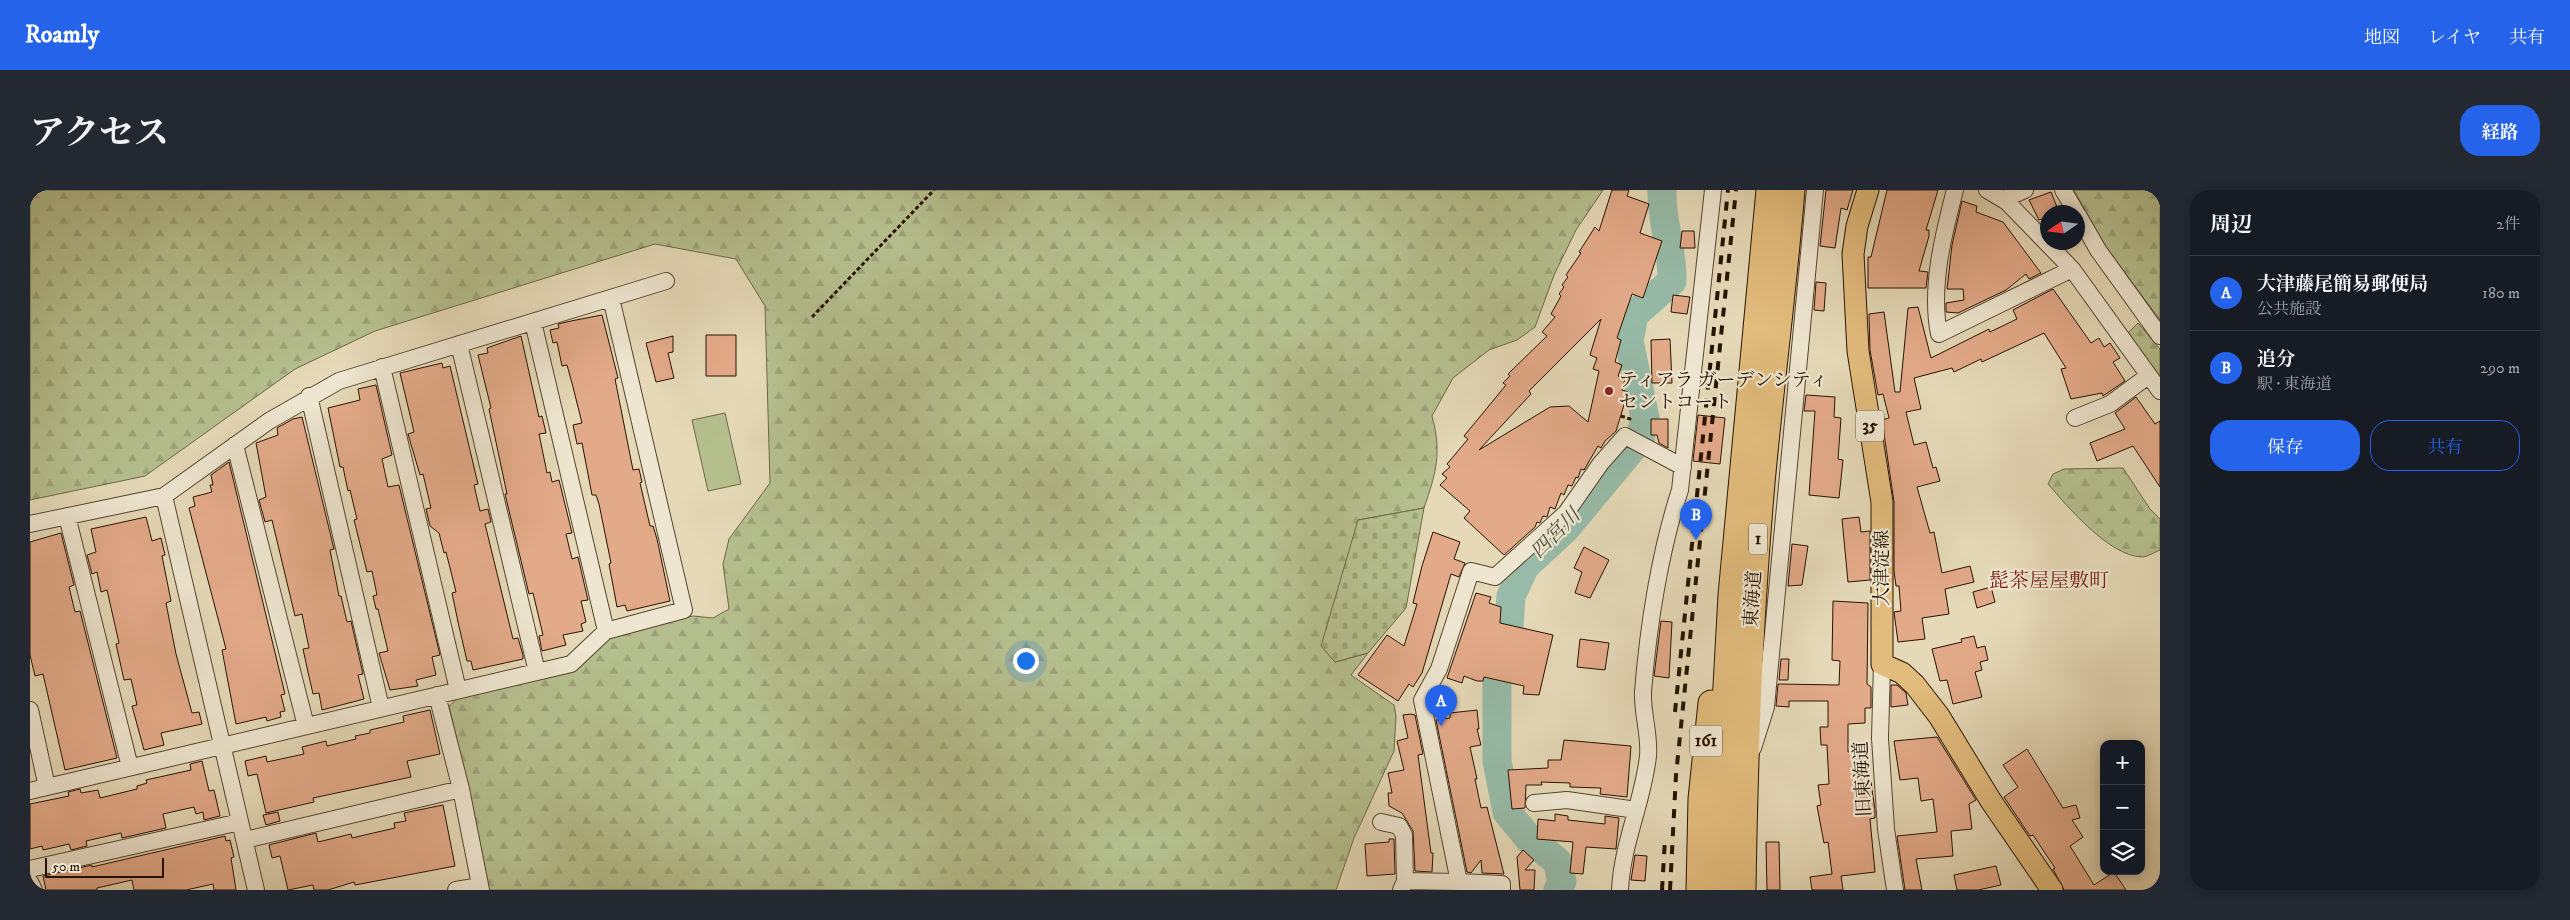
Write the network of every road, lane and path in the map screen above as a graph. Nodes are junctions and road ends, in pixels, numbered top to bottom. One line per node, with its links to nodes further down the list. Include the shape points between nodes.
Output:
1 (934, 190): 17 (path)
2 (1713, 190): 27 (street)
3 (1769, 190): 31 (highway, 東海道 / 1)
4 (1792, 190): 42 (highway, 東海道 / 1, via 1762,482)
5 (1815, 190): 42 (street, via 1766,707)
6 (1868, 190): 33 (main road, 大津淀線 / 35, via 1853,254 1858,351 1882,502)
7 (1955, 190): 14 (street, via 1940,250 1936,319 1939,334)
8 (1987, 190): 11 (street)
9 (2025, 190): 11 (street)
10 (2063, 190): 12 (street)
11 (2004, 199): 14 (street)
12 (2072, 205)
13 (2085, 228): 19 (street, via 2103,258)
14 (2072, 269): 22 (street)
15 (666, 281): 16 (street)
16 (611, 298): 18 (street); 32 (street, via 684,610)
17 (812, 317)
18 (533, 322): 20 (street); 32 (street)
19 (2160, 336)
20 (459, 344): 21 (street); 34 (street)
21 (382, 367): 24 (street, via 339,381); 35 (street)
22 (2148, 376): 23 (street); 25 (street, via 2110,404)
23 (2160, 391)
24 (309, 396): 26 (street); 37 (street)
25 (2075, 418)
26 (235, 445): 28 (street); 39 (street)
27 (1683, 467): 47 (street, via 1680,490 1666,532 1646,663 1643,694 1648,755); 53 (street, via 1625,436 1601,463 1566,513 1495,577 1472,572 1439,669 1422,700)
28 (164, 496): 29 (street); 40 (street)
29 (67, 516): 30 (street); 41 (street)
30 (30, 524)
31 (1731, 595): 61 (highway, 161, via 1714,675 1705,753); 62 (highway, 東海道 / 1)
32 (606, 631): 34 (street, via 571,664)
33 (1882, 664): 64 (street, 旧東海道, via 1881,747 1886,828); 65 (main road, via 1915,685 1939,716 1991,801)
34 (537, 672): 35 (street)
35 (458, 690): 36 (street)
36 (438, 695): 37 (street); 44 (street)
37 (381, 708): 39 (street)
38 (30, 710): 43 (street)
39 (306, 726): 40 (street)
40 (222, 746): 41 (street); 48 (street)
41 (130, 767): 43 (street)
42 (1745, 774): 63 (highway, 東海道 / 1)
43 (47, 787): 45 (street)
44 (461, 789): 50 (street); 55 (street)
45 (30, 791)
46 (1534, 803): 47 (street, via 1567,800)
47 (1636, 810): 60 (street, via 1621,869)
48 (240, 822): 50 (street); 51 (street)
49 (1381, 822): 54 (street, via 1399,826 1404,836)
50 (245, 840): 57 (street)
51 (30, 869)
52 (30, 882): 56 (street)
53 (1459, 882): 54 (street); 59 (street, via 1502,884)
54 (1403, 886)
55 (481, 888): 58 (street)
56 (34, 890)
57 (256, 890)
58 (456, 890)
59 (1502, 890)
60 (1620, 890)
61 (1699, 890)
62 (1721, 890)
63 (1743, 890)
64 (1895, 890)
65 (2052, 890)

